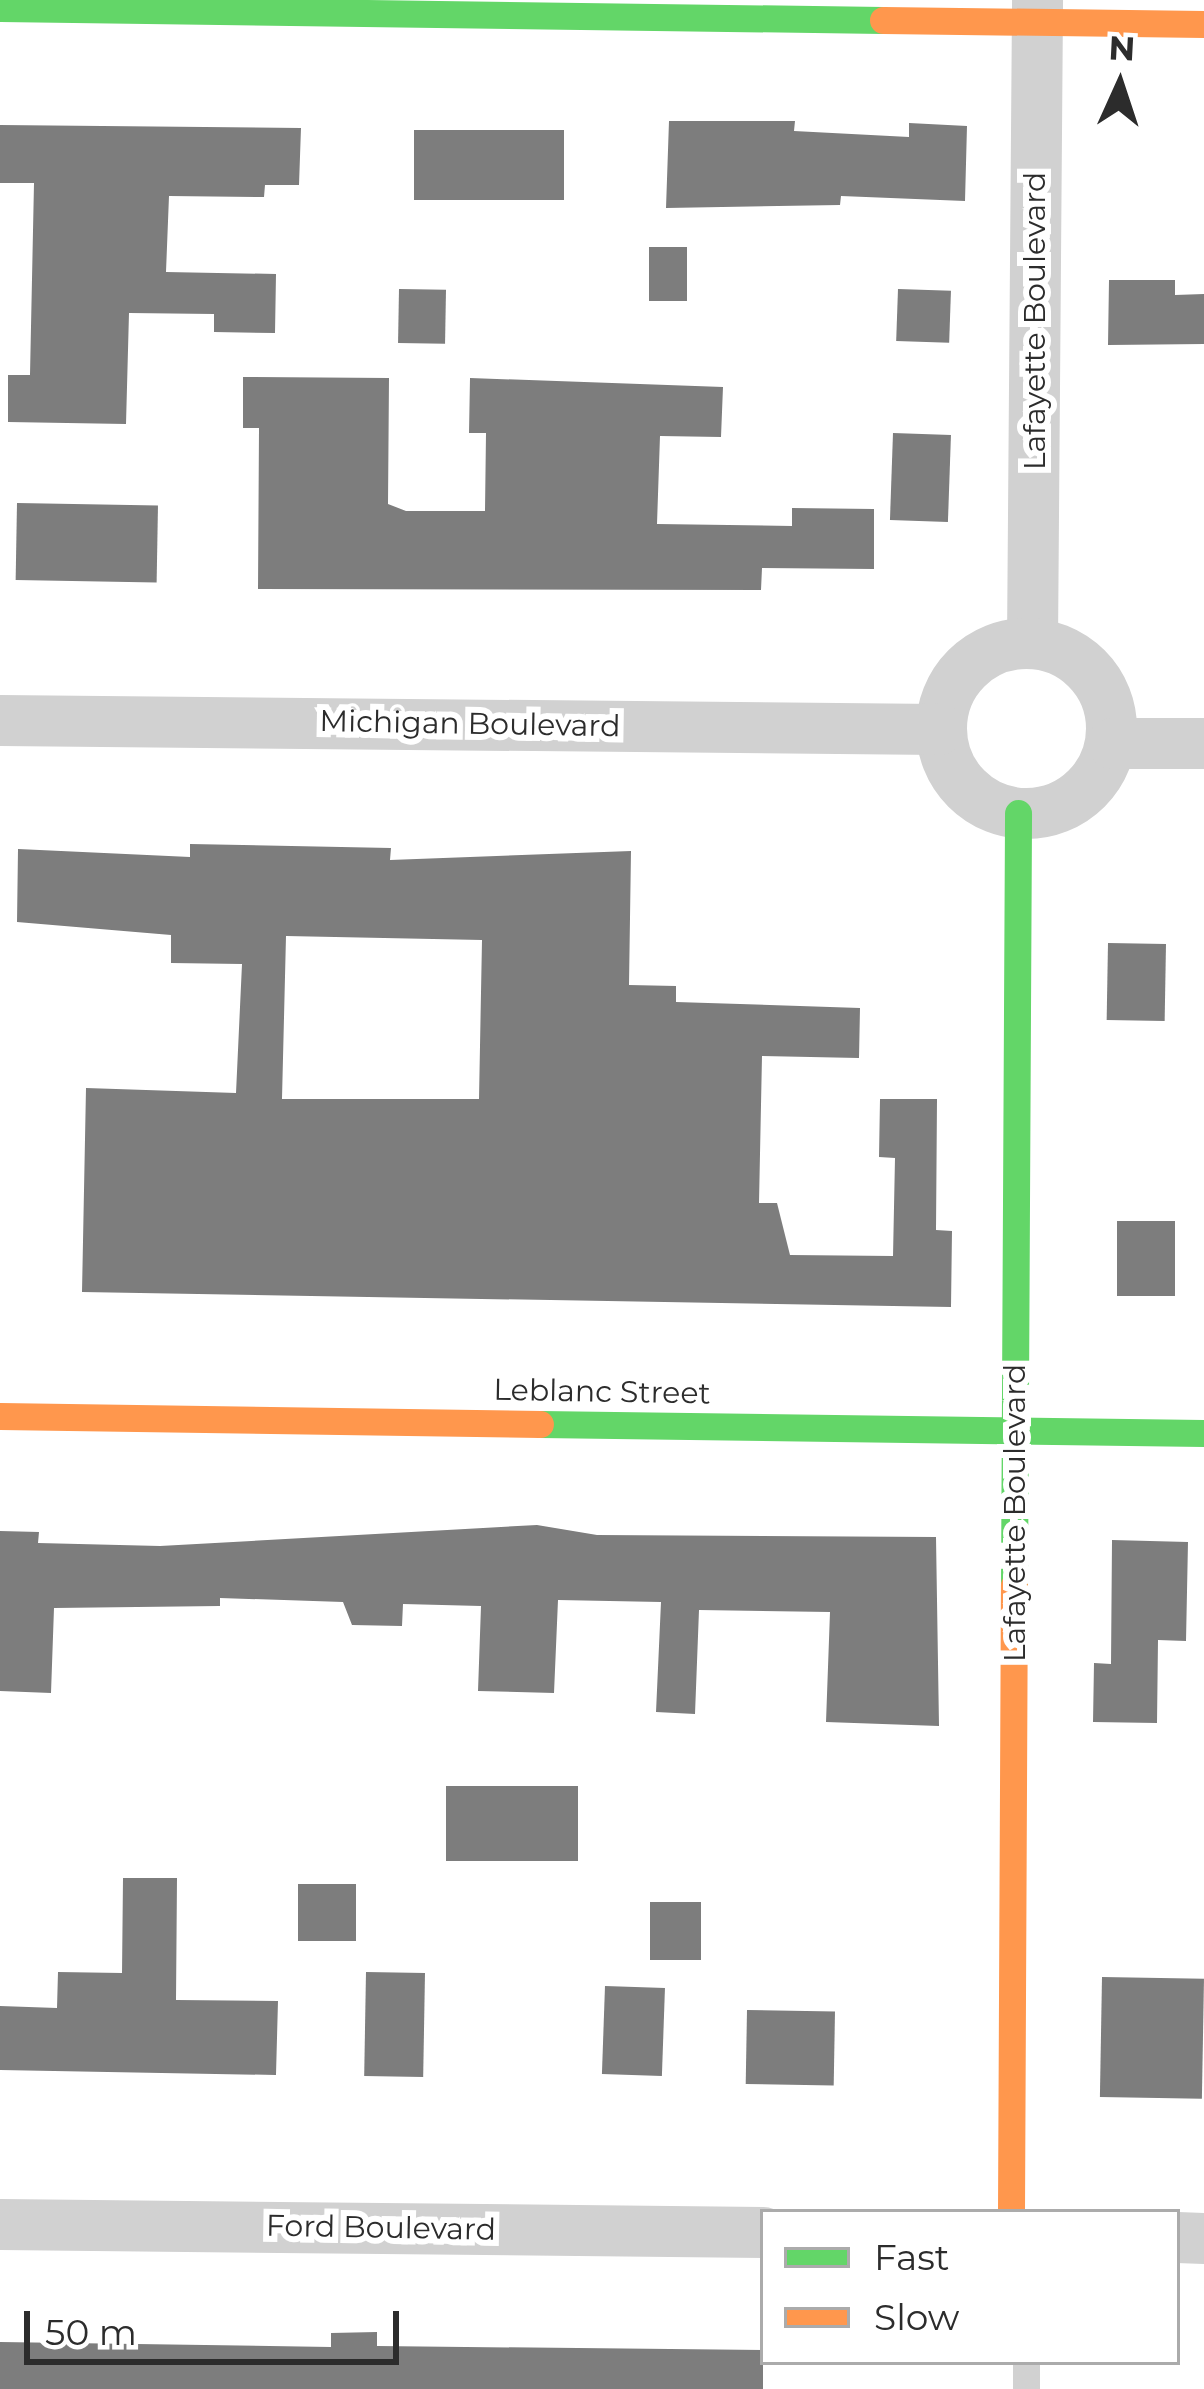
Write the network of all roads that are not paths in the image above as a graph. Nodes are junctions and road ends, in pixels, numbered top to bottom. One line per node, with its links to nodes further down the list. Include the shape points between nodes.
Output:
1 (0, 8): 2 (street)
2 (1037, 11): 3 (street); 4 (street, Lafayette Boulevard)
3 (1204, 24)
4 (1032, 642): 6 (street, via 981,655 955,679); 7 (street, via 1076,657 1099,681)
5 (0, 720): 6 (street, Michigan Boulevard)
6 (939, 729): 9 (street, via 956,777 980,800)
7 (1112, 742): 8 (street); 9 (street, via 1077,798)
8 (1204, 742)
9 (1018, 813): 11 (street, Lafayette Boulevard)
10 (0, 1416): 11 (street, Leblanc Street)
11 (1015, 1431): 12 (street, Leblanc Street); 13 (street, Lafayette Boulevard)
12 (1204, 1433)
13 (1011, 2209)
14 (0, 2224): 15 (street, Ford Boulevard)
15 (760, 2232)

